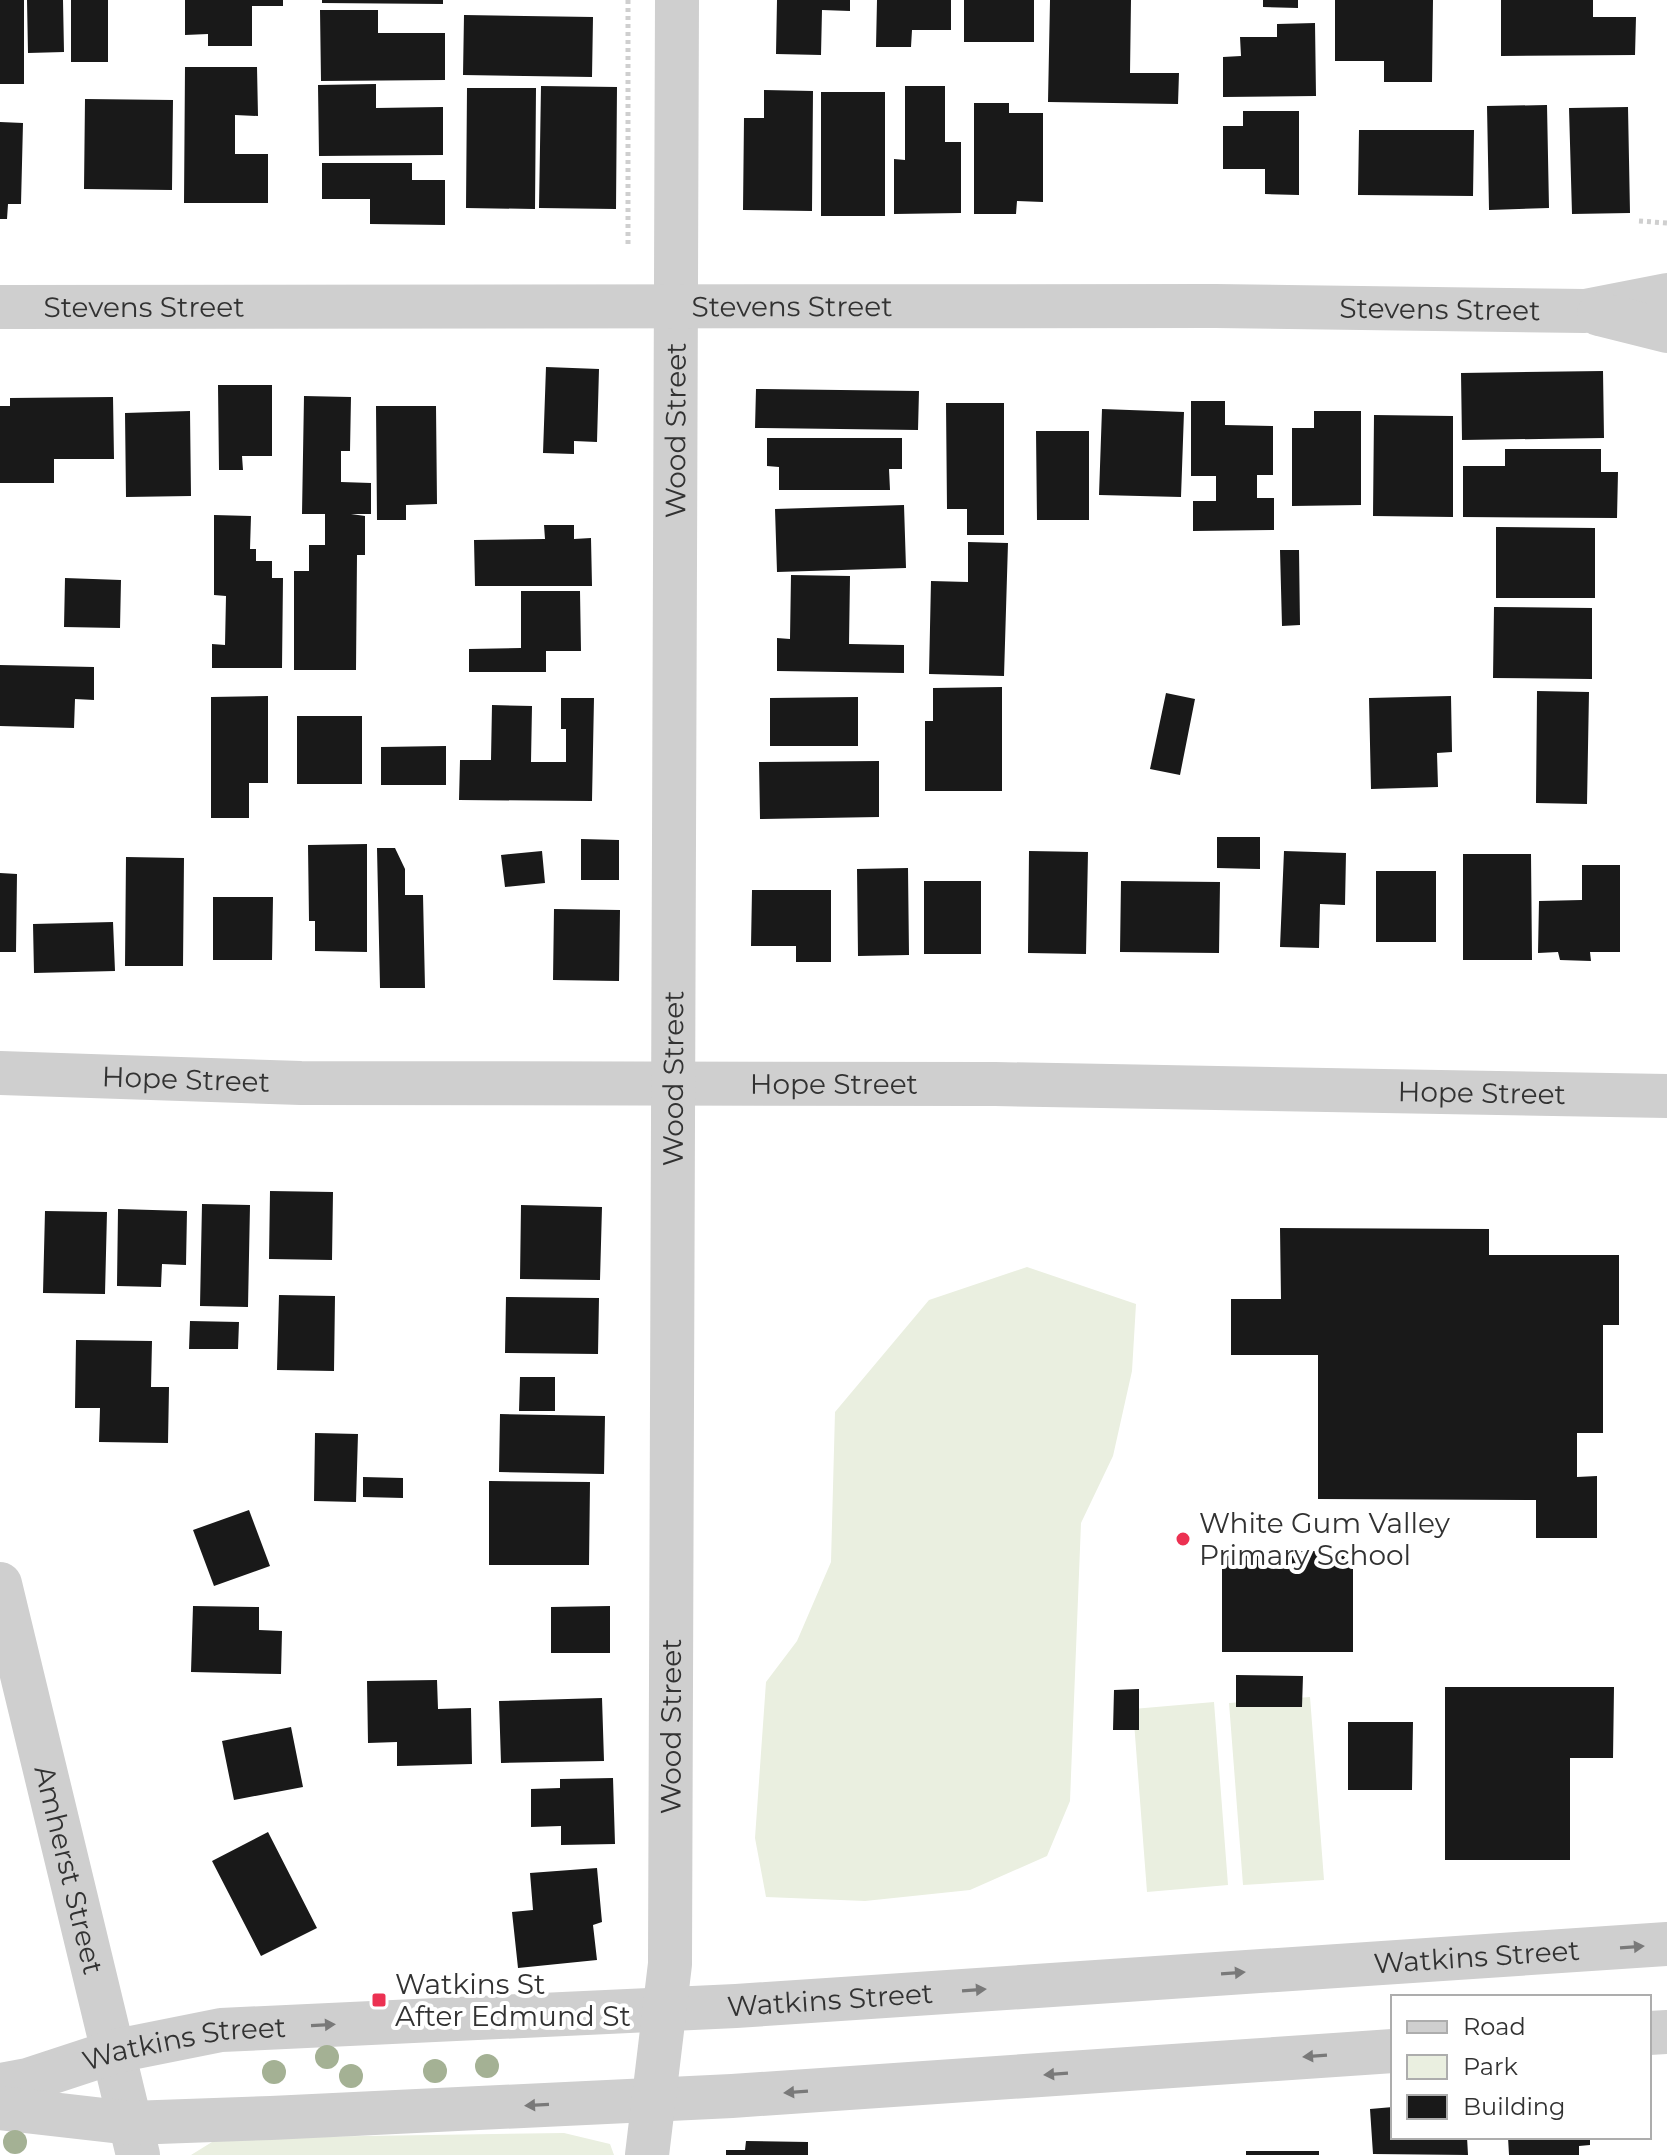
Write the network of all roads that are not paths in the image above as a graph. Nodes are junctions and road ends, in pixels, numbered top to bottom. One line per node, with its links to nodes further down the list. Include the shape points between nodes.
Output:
1 (677, 0): 4 (street, Wood Street)
2 (1667, 295): 5 (street, Stevens Street)
3 (0, 307): 4 (street, Stevens Street)
4 (675, 309): 5 (street, Stevens Street, via 1215,306); 8 (street, Wood Street)
5 (1585, 311): 6 (street, Stevens Street)
6 (1667, 331)
7 (0, 1073): 8 (street, Hope Street, via 286,1083)
8 (674, 1084): 9 (street, Hope Street); 12 (street, Wood Street, via 670,1964)
9 (1667, 1096)
10 (0, 1584): 13 (street, Amherst Street)
11 (1667, 1944): 12 (street, Watkins Street, one-way to 11)
12 (665, 2009): 13 (street, Watkins Street, one-way to 12, via 221,2030); 16 (street, Wood Street)
13 (116, 2051): 15 (street, Watkins Street); 18 (street, Amherst Street)
14 (1391, 2051): 16 (street, Watkins Street, one-way to 16)
15 (0, 2085)
16 (656, 2099): 18 (street, Watkins Street, one-way to 18); 19 (street, Wood Street)
17 (0, 2108): 18 (street, Watkins Street)
18 (134, 2139)
19 (647, 2155)

